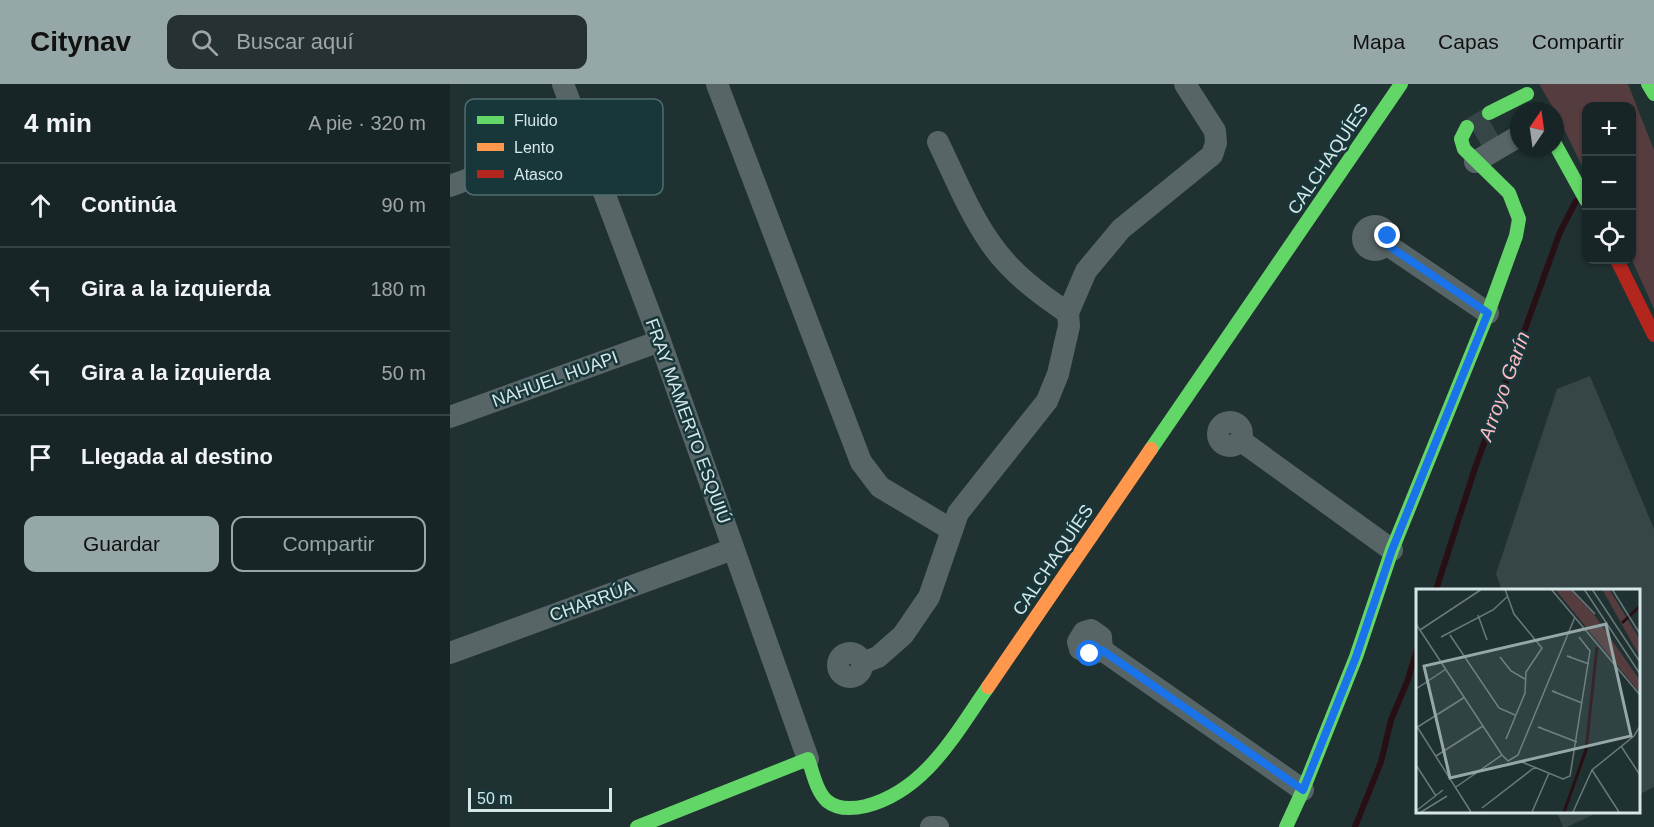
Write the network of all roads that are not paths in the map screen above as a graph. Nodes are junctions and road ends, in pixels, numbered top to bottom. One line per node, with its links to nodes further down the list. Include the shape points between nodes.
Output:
1 (563, 84): 8 (street, FRAY MAMERTO ESQUIÚ)
2 (717, 84): 27 (street, via 861,462 880,487)
3 (1185, 84): 21 (street, via 1215,131 1212,155 1121,229 1086,271)
4 (1401, 84): 33 (main road, CALCHAQUÍES, via 944,751 915,782 860,808 843,809 827,801)
5 (1648, 84): 7 (main road)
6 (1527, 94): 9 (main road)
7 (1654, 94)
8 (569, 99)
9 (1489, 113)
10 (1464, 133): 14 (main road, via 1464,149)
11 (1510, 141): 14 (street)
12 (938, 142): 21 (street, via 990,243 1014,271)
13 (1561, 156): 17 (main road)
14 (1475, 162): 22 (main road, via 1509,193 1519,219)
15 (465, 180): 16 (street)
16 (450, 186)
17 (1582, 192)
18 (605, 195): 24 (street, FRAY MAMERTO ESQUIÚ)
19 (1386, 244): 22 (street)
20 (1619, 264): 23 (main road)
21 (1068, 313): 27 (street, via 1069,326 1058,374 1047,401 958,513)
22 (1488, 313): 29 (main road)
23 (1654, 335)
24 (660, 341): 25 (street, NAHUEL HUAPI); 28 (street, FRAY MAMERTO ESQUIÚ)
25 (450, 417)
26 (1240, 440): 29 (street)
27 (952, 530): 32 (street, via 929,597 903,634 878,657)
28 (733, 549): 31 (street, CHARRÚA); 33 (street, FRAY MAMERTO ESQUIÚ)
29 (1392, 550): 34 (main road, via 1356,657)
30 (1102, 650): 34 (street)
31 (450, 652)
32 (862, 663)
33 (808, 759): 35 (main road)
34 (1303, 790): 38 (main road)
35 (637, 827)
36 (931, 827): 37 (street)
37 (938, 827)
38 (1286, 827)

